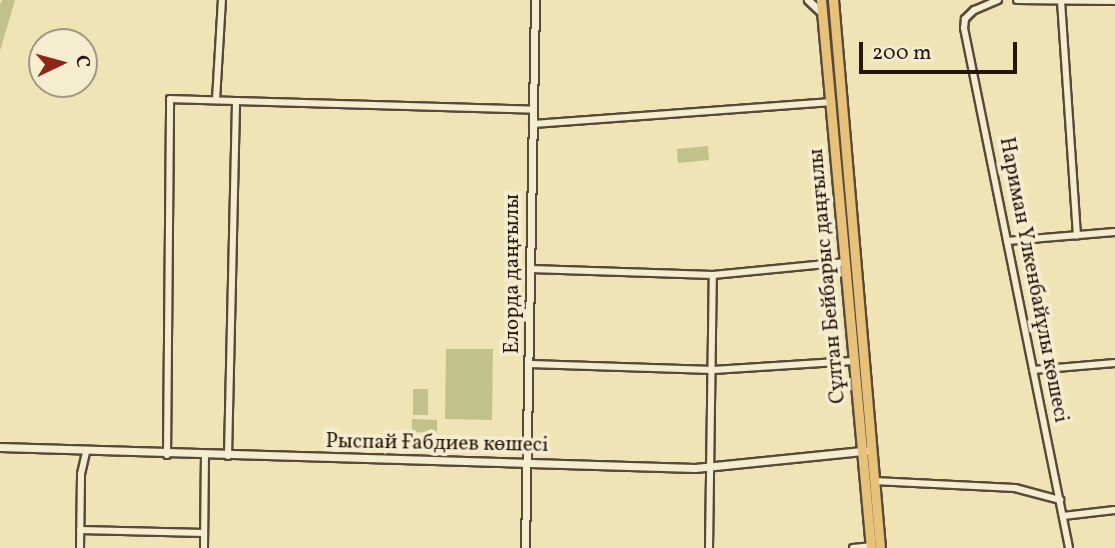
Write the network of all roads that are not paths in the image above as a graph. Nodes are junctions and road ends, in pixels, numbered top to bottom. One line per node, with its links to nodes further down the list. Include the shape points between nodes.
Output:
1 (222, 0): 11 (street)
2 (535, 0): 15 (street, Елорда даңғылы)
3 (808, 0): 10 (street)
4 (821, 0): 10 (main road, Сұлтан Бейбарыс даңғылы)
5 (833, 0): 13 (main road, Сұлтан Бейбарыс даңғылы)
6 (998, 0): 19 (street, Нариман Үлкенбайұлы көшесі, via 965,19)
7 (1017, 0): 8 (street)
8 (1061, 1): 9 (street); 18 (street)
9 (1115, 1)
10 (822, 13): 14 (main road, Сұлтан Бейбарыс даңғылы)
11 (216, 100): 12 (street); 33 (street, via 170,99)
12 (236, 101): 15 (street); 35 (street)
13 (841, 101): 14 (street); 20 (main road, Сұлтан Бейбарыс даңғылы)
14 (830, 102): 16 (street); 21 (main road, Сұлтан Бейбарыс даңғылы)
15 (533, 110): 16 (street, Елорда даңғылы)
16 (533, 124): 22 (street, Елорда даңғылы)
17 (1115, 232): 18 (street)
18 (1077, 235): 19 (street)
19 (1007, 241): 28 (street, Нариман Үлкенбайұлы көшесі)
20 (855, 260): 21 (street); 30 (main road, Сұлтан Бейбарыс даңғылы)
21 (844, 262): 23 (street); 24 (main road, Сұлтан Бейбарыс даңғылы)
22 (531, 269): 23 (street); 25 (street, Елорда даңғылы)
23 (713, 275): 27 (street)
24 (853, 361): 27 (street); 32 (main road, Сұлтан Бейбарыс даңғылы)
25 (530, 363): 27 (street); 36 (street, Елорда даңғылы)
26 (1115, 363): 28 (street)
27 (713, 370): 37 (street)
28 (1033, 370): 39 (street, Нариман Үлкенбайұлы көшесі)
29 (0, 447): 31 (street, Рыспай Ғабдиев көшесі)
30 (872, 450): 32 (street, Рыспай Ғабдиев көшесі); 38 (main road, Сұлтан Бейбарыс даңғылы)
31 (86, 452): 33 (street, Рыспай Ғабдиев көшесі); 42 (street)
32 (861, 452): 37 (street, Рыспай Ғабдиев көшесі); 44 (main road, Сұлтан Бейбарыс даңғылы)
33 (167, 455): 34 (street, Рыспай Ғабдиев көшесі)
34 (205, 456): 35 (street, Рыспай Ғабдиев көшесі); 43 (street)
35 (228, 456): 36 (street, Рыспай Ғабдиев көшесі)
36 (527, 463): 37 (street, Рыспай Ғабдиев көшесі); 47 (street, Елорда даңғылы)
37 (710, 467): 48 (street)
38 (874, 481): 39 (street, via 1016,488); 44 (main road, Сұлтан Бейбарыс даңғылы)
39 (1060, 500): 41 (street, Нариман Үлкенбайұлы көшесі)
40 (1115, 510): 41 (street)
41 (1063, 516): 50 (street, Нариман Үлкенбайұлы көшесі)
42 (80, 530): 43 (street); 45 (street)
43 (204, 533): 46 (street)
44 (874, 547): 49 (street)
45 (80, 548)
46 (204, 548)
47 (525, 548)
48 (709, 548)
49 (853, 548)
50 (1069, 548)

